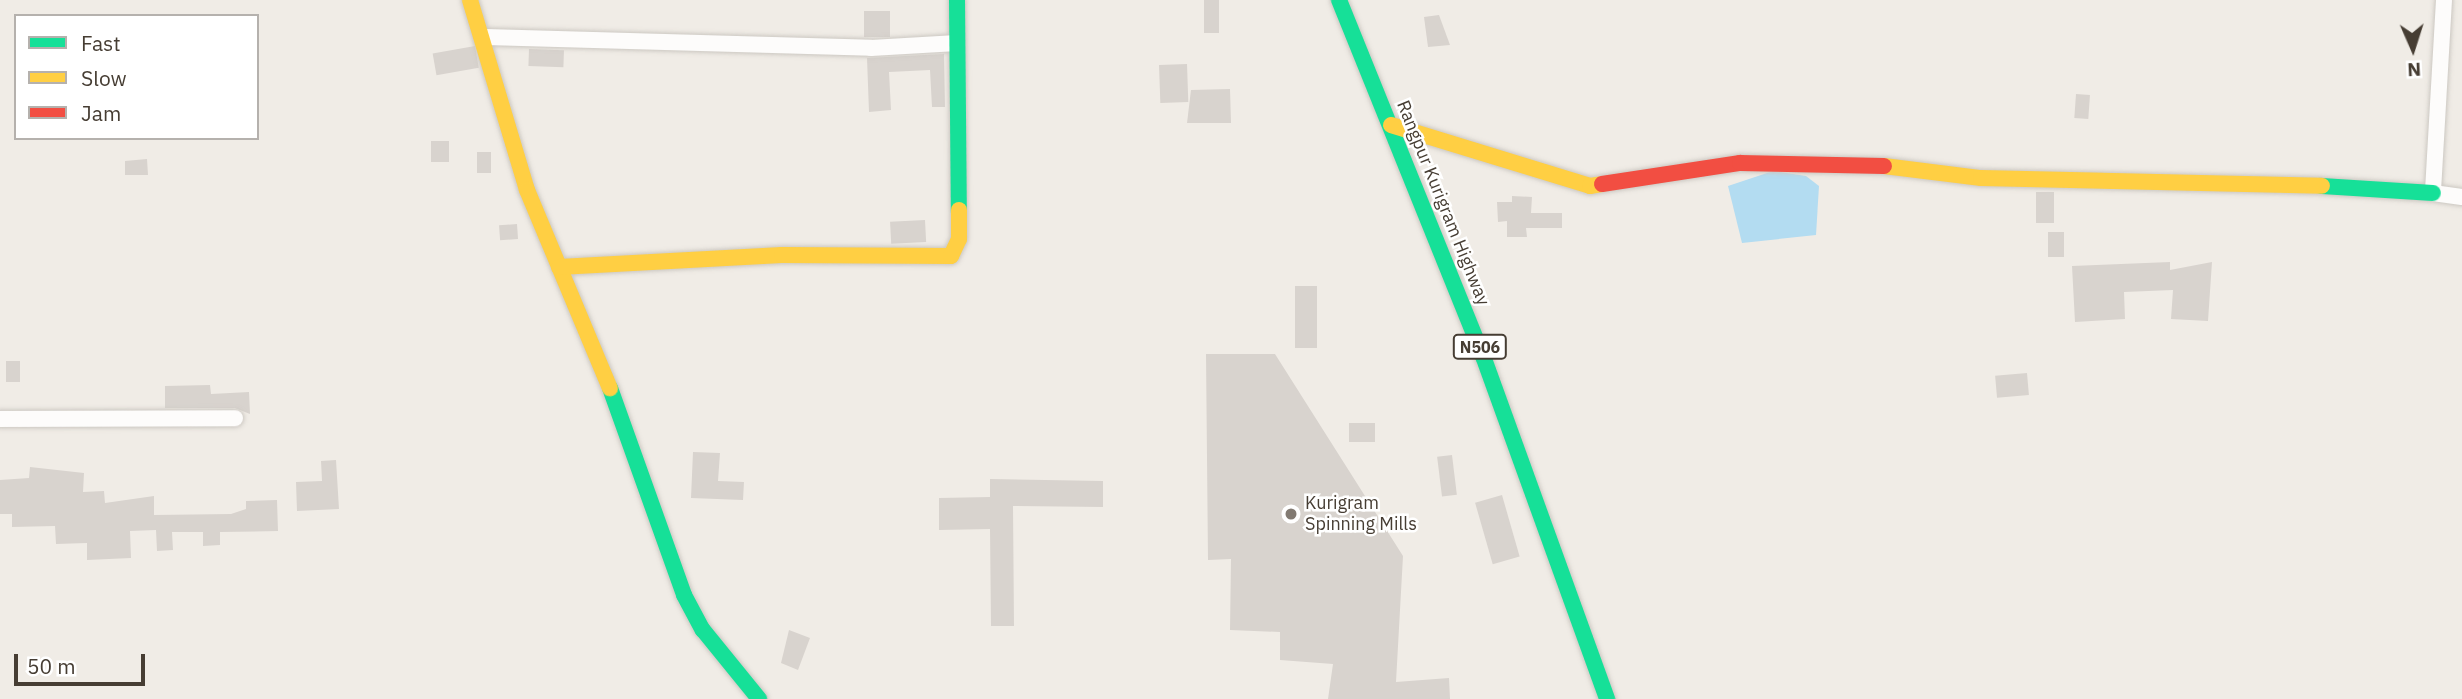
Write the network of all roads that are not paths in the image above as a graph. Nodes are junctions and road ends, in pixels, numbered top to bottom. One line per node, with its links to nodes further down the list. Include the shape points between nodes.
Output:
1 (470, 0): 5 (main road)
2 (957, 0): 6 (main road)
3 (1339, 0): 7 (main road, Rangpur Kurigram Highway / N506)
4 (2444, 0): 8 (street)
5 (486, 37): 6 (street, via 871,48); 10 (main road, via 527,190)
6 (957, 43): 10 (main road, via 959,239 951,256 782,255)
7 (1391, 125): 8 (main road, via 1590,186 1740,163 1868,164 1981,178 2284,183); 14 (main road, Rangpur Kurigram Highway / N506, via 1549,528)
8 (2433, 193): 9 (street)
9 (2462, 197)
10 (559, 267): 13 (main road, via 622,417 684,595 703,630)
11 (235, 418): 12 (street)
12 (0, 419)
13 (759, 699)
14 (1607, 699)

